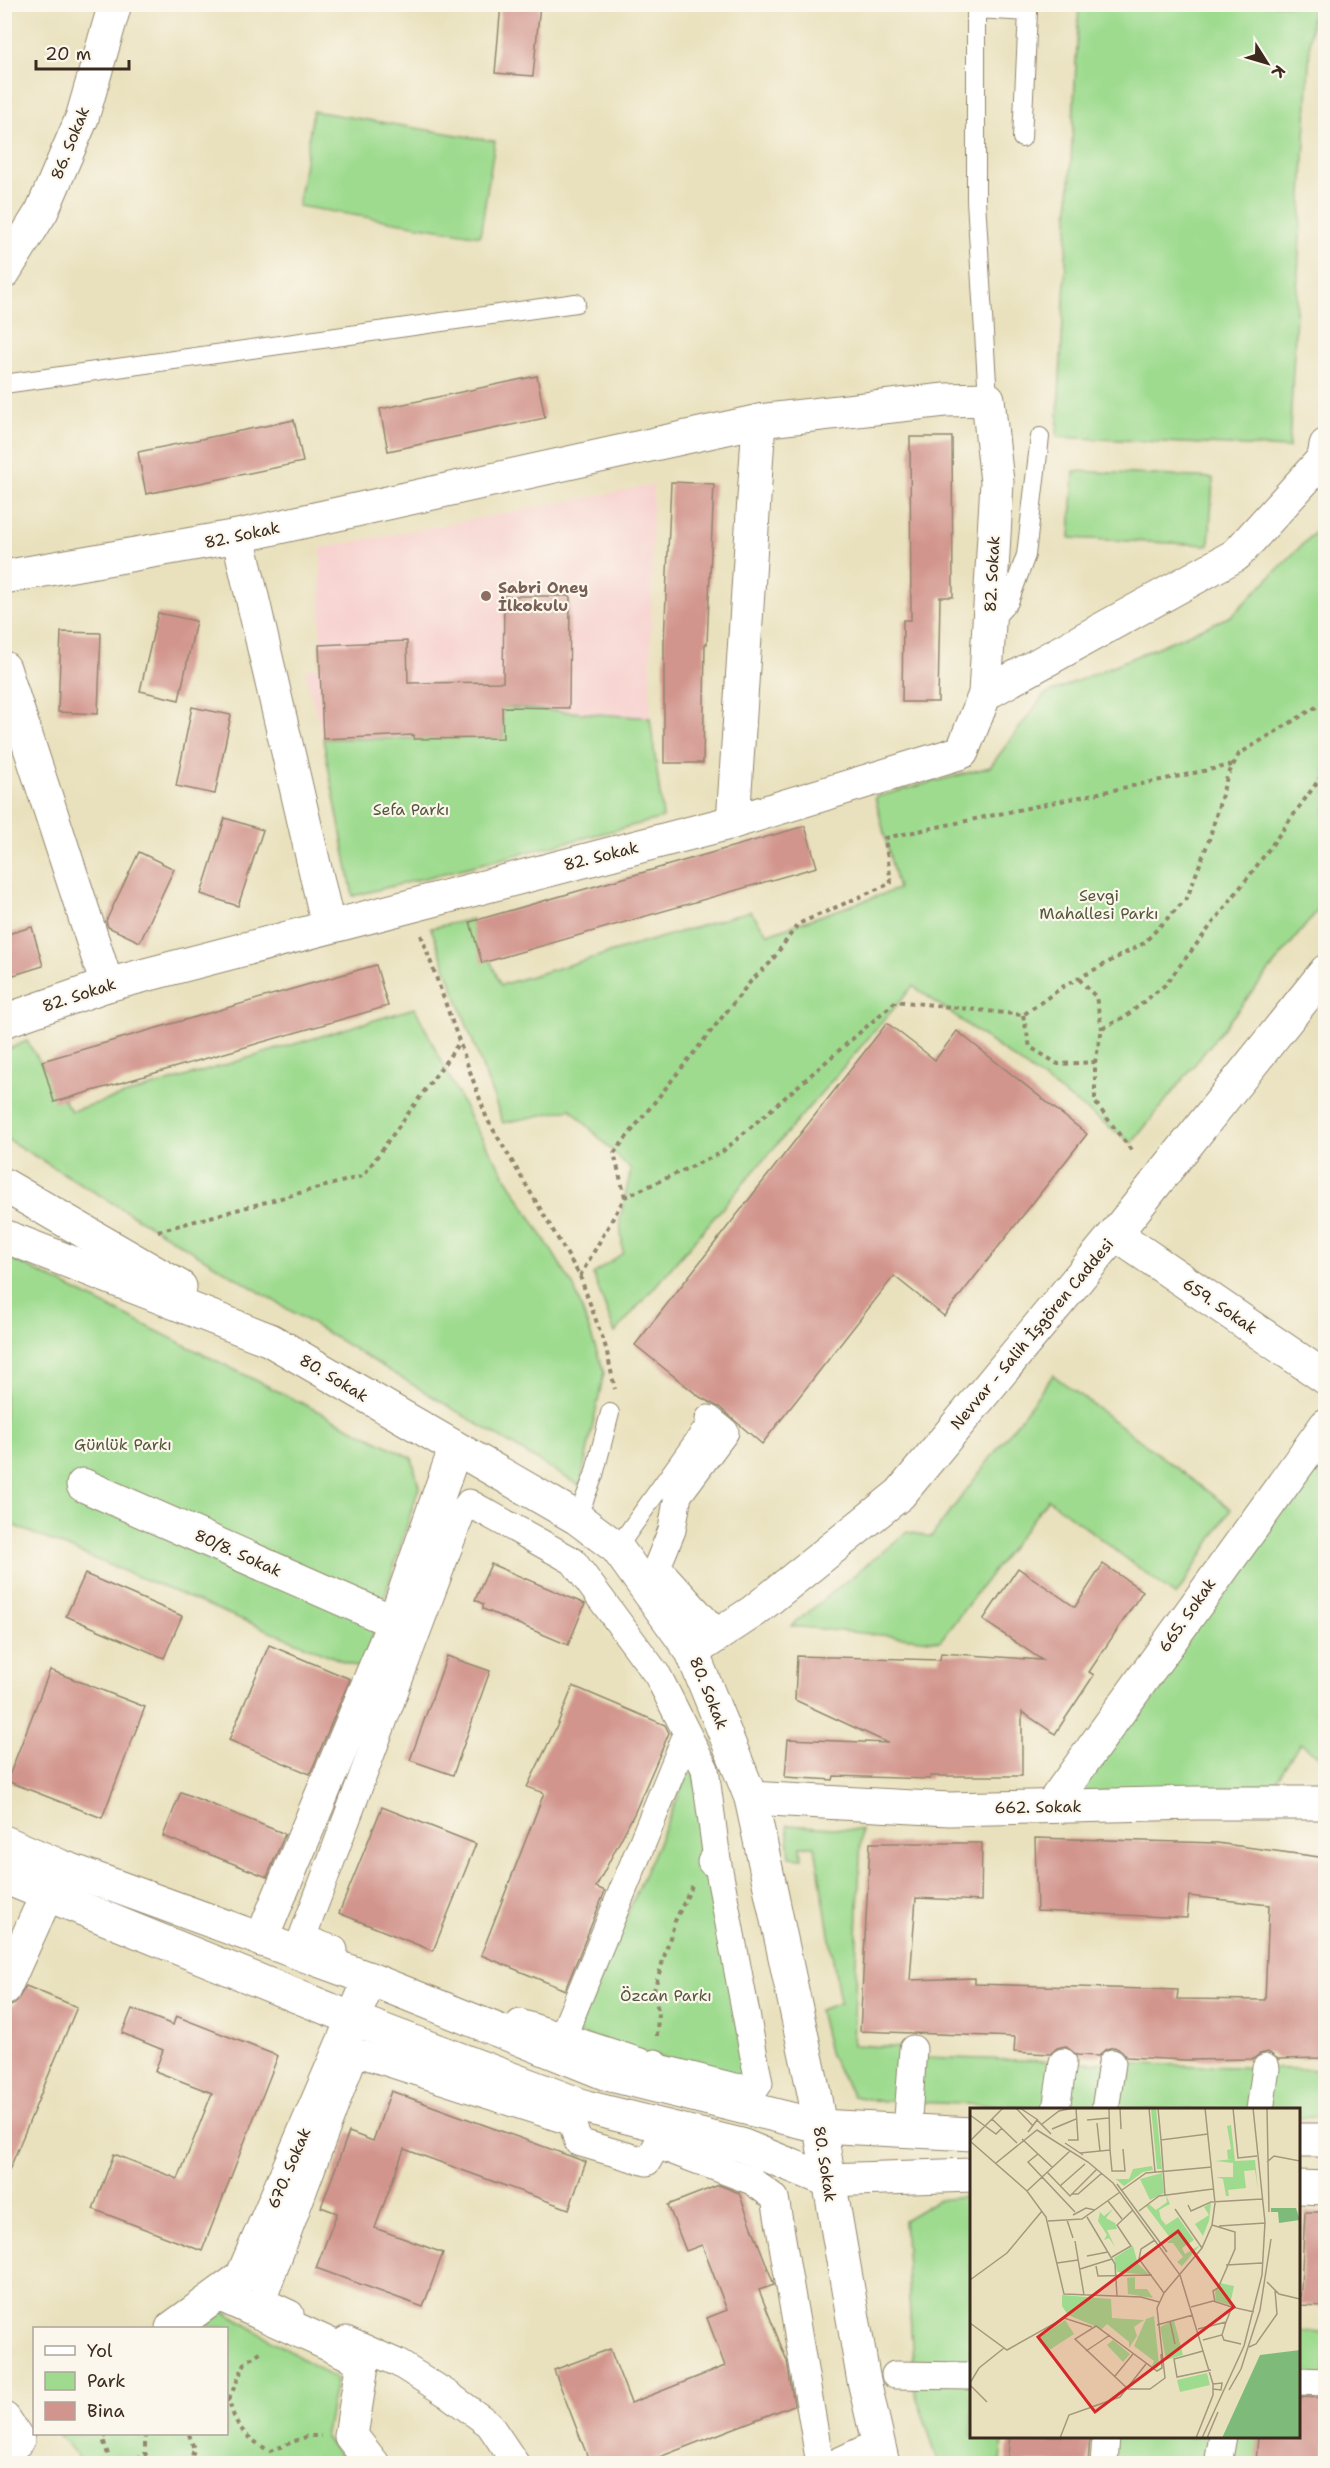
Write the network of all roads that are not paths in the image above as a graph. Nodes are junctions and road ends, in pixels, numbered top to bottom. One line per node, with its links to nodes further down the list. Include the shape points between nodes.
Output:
1 (115, 4): 3 (street, 86. Sokak, via 82,118 42,211)
2 (1023, 138): 6 (lane, via 1028,12 976,9 976,200)
3 (4, 272)
4 (576, 303): 5 (lane)
5 (4, 384)
6 (988, 399): 7 (street, 82. Sokak, via 945,400); 12 (street, 82. Sokak, via 997,482)
7 (759, 421): 10 (street, 82. Sokak); 15 (street)
8 (1040, 437): 12 (lane, via 1026,555 1009,602)
9 (1326, 445): 14 (street, via 1324,458 1236,555)
10 (238, 536): 11 (street, 82. Sokak); 16 (street)
11 (4, 577)
12 (989, 624): 14 (street, 82. Sokak)
13 (4, 668): 18 (street)
14 (985, 694): 15 (street, 82. Sokak, via 962,752)
15 (733, 822): 16 (street, 82. Sokak)
16 (328, 925): 18 (street, 82. Sokak)
17 (1326, 971): 21 (street, Nevvar - Salih İşgören Caddesi)
18 (107, 985): 19 (street, 82. Sokak)
19 (4, 1021)
20 (4, 1185): 23 (street)
21 (1114, 1234): 24 (street, 659. Sokak); 33 (street, Nevvar - Salih İşgören Caddesi, via 900,1494 754,1611)
22 (4, 1236): 23 (street, 80. Sokak)
23 (270, 1340): 28 (street, 80. Sokak)
24 (1326, 1378)
25 (610, 1413): 30 (lane, via 594,1475)
26 (709, 1419): 31 (lane); 33 (street, via 725,1432 678,1495 672,1530 657,1567)
27 (1326, 1425): 37 (street, 665. Sokak)
28 (455, 1449): 30 (street, 80. Sokak); 32 (street)
29 (83, 1485): 32 (street, 80/8. Sokak)
30 (577, 1518): 31 (street, 80. Sokak)
31 (617, 1548): 33 (street, 80. Sokak)
32 (394, 1622): 41 (street)
33 (706, 1643): 35 (street, 80. Sokak)
34 (687, 1734): 45 (street); 45 (street, via 705,1769 714,1861 759,2083 754,2089 735,2087); 45 (street, via 658,1676 573,1561 469,1503 461,1514 302,1938)
35 (751, 1798): 37 (street, 662. Sokak, via 949,1809); 53 (street, 80. Sokak)
36 (1326, 1803): 37 (street, 662. Sokak)
37 (1051, 1806)
38 (4, 1842): 40 (street)
39 (4, 1877): 40 (street)
40 (53, 1880): 41 (street); 43 (street); 44 (street)
41 (261, 1940): 42 (street)
42 (370, 1979): 44 (street, 670. Sokak); 53 (street, via 607,2074)
43 (4, 1989)
44 (353, 2019): 59 (street, via 586,2106 741,2145); 62 (street, 670. Sokak, via 242,2277)
45 (562, 2038)
46 (913, 2049): 54 (street)
47 (1063, 2062): 50 (street)
48 (1112, 2063): 51 (street)
49 (1266, 2068): 52 (street)
50 (1056, 2108)
51 (1105, 2108)
52 (1260, 2108)
53 (819, 2126): 54 (street); 59 (street, 80. Sokak)
54 (907, 2131): 55 (street)
55 (970, 2134)
56 (1300, 2140): 57 (street)
57 (1326, 2140)
58 (970, 2175): 59 (street)
59 (827, 2180): 70 (street, 80. Sokak)
60 (1300, 2187): 61 (street)
61 (1326, 2188)
62 (219, 2294): 63 (street, 670. Sokak); 71 (street, via 363,2360 351,2436)
63 (173, 2327)
64 (895, 2375): 65 (street)
65 (970, 2376)
66 (1300, 2381): 67 (street)
67 (1326, 2382)
68 (1106, 2438): 75 (street)
69 (1223, 2438): 76 (street)
70 (879, 2454): 74 (street)
71 (373, 2463)
72 (516, 2463): 73 (street, via 489,2424 450,2395 398,2363 262,2301 356,2052 572,2122 578,2142 646,2162 657,2145 752,2181 775,2198)
73 (820, 2463)
74 (833, 2463)
75 (1104, 2463)
76 (1218, 2463)

